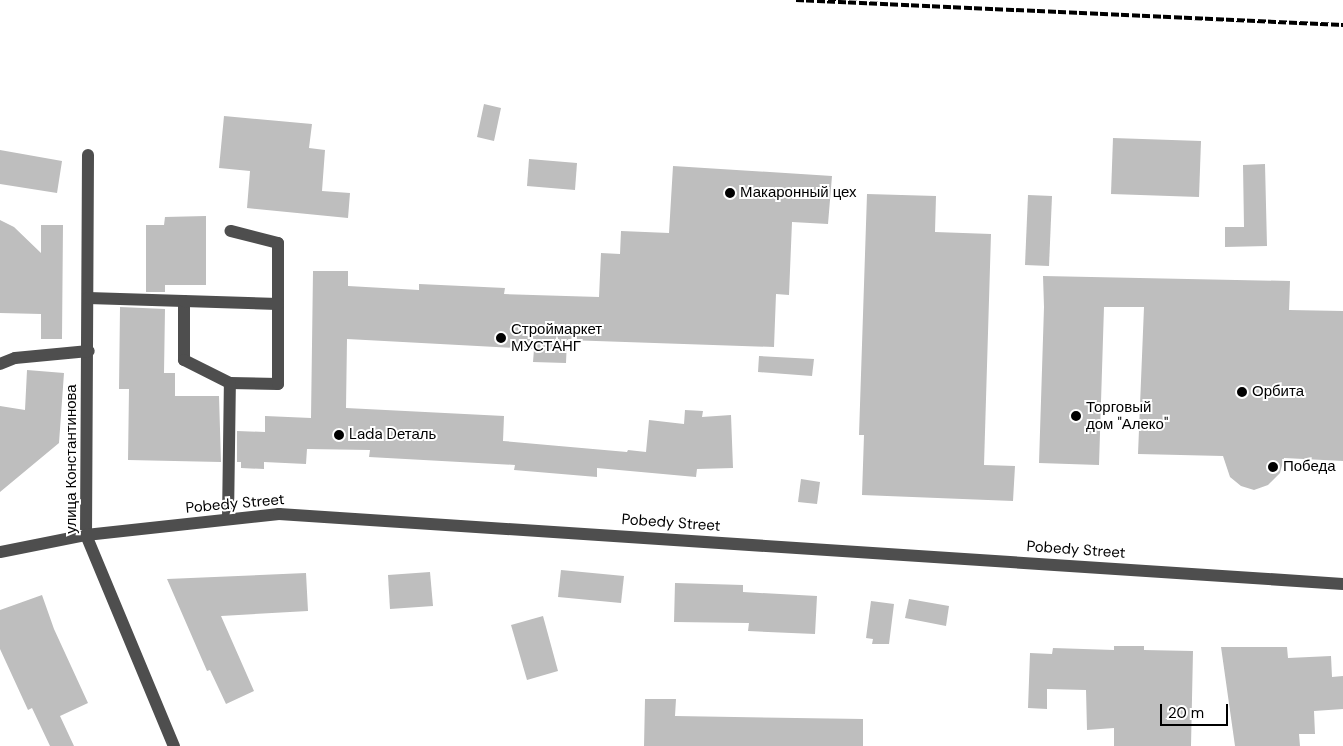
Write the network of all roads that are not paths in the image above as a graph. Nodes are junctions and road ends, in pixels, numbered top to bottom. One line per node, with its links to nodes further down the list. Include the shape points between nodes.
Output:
1 (88, 155): 3 (street, улица Константинова)
2 (231, 231): 5 (street, via 278,243)
3 (88, 298): 4 (street); 6 (street, улица Константинова)
4 (184, 301): 5 (street); 8 (street, via 184,360)
5 (278, 304): 8 (street, via 278,384)
6 (88, 351): 7 (street, via 15,358); 10 (street, улица Константинова)
7 (0, 364)
8 (230, 384): 9 (street)
9 (228, 520): 10 (street, Pobedy Street); 12 (street, Pobedy Street, via 279,514)
10 (86, 535): 11 (street, Pobedy Street); 13 (street, улица Константинова)
11 (0, 552)
12 (1343, 584)
13 (174, 746)

